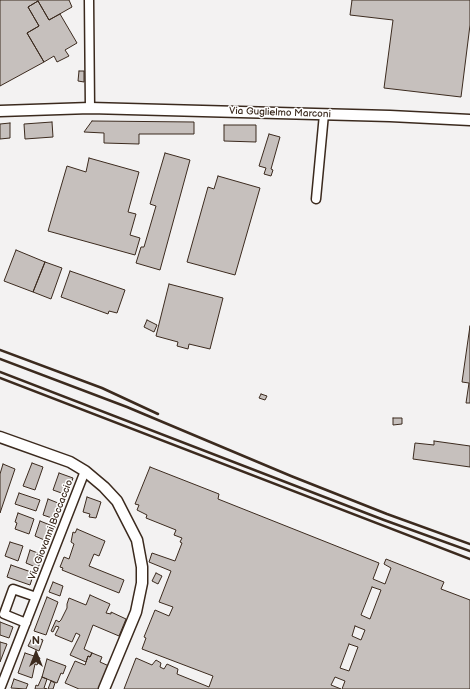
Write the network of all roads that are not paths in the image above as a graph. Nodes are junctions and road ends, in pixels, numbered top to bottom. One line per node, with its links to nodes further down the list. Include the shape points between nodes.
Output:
1 (89, 0): 2 (street)
2 (90, 108): 3 (street, Via Guglielmo Marconi); 4 (street, Via Guglielmo Marconi)
3 (0, 111)
4 (324, 114): 5 (street, Via Guglielmo Marconi); 6 (street)
5 (470, 120)
6 (316, 199)
7 (0, 437): 8 (street, via 64,460)
8 (85, 471): 9 (street, Via Giovanni Boccaccio); 12 (street, via 116,501 137,540 142,567 142,583 136,612)
9 (36, 597): 10 (street, Via Giovanni Boccaccio); 10 (street, Via Giovanni Boccaccio, via 13,589 4,614)
10 (26, 623): 11 (street, Via Giovanni Boccaccio)
11 (0, 689)
12 (104, 689)

